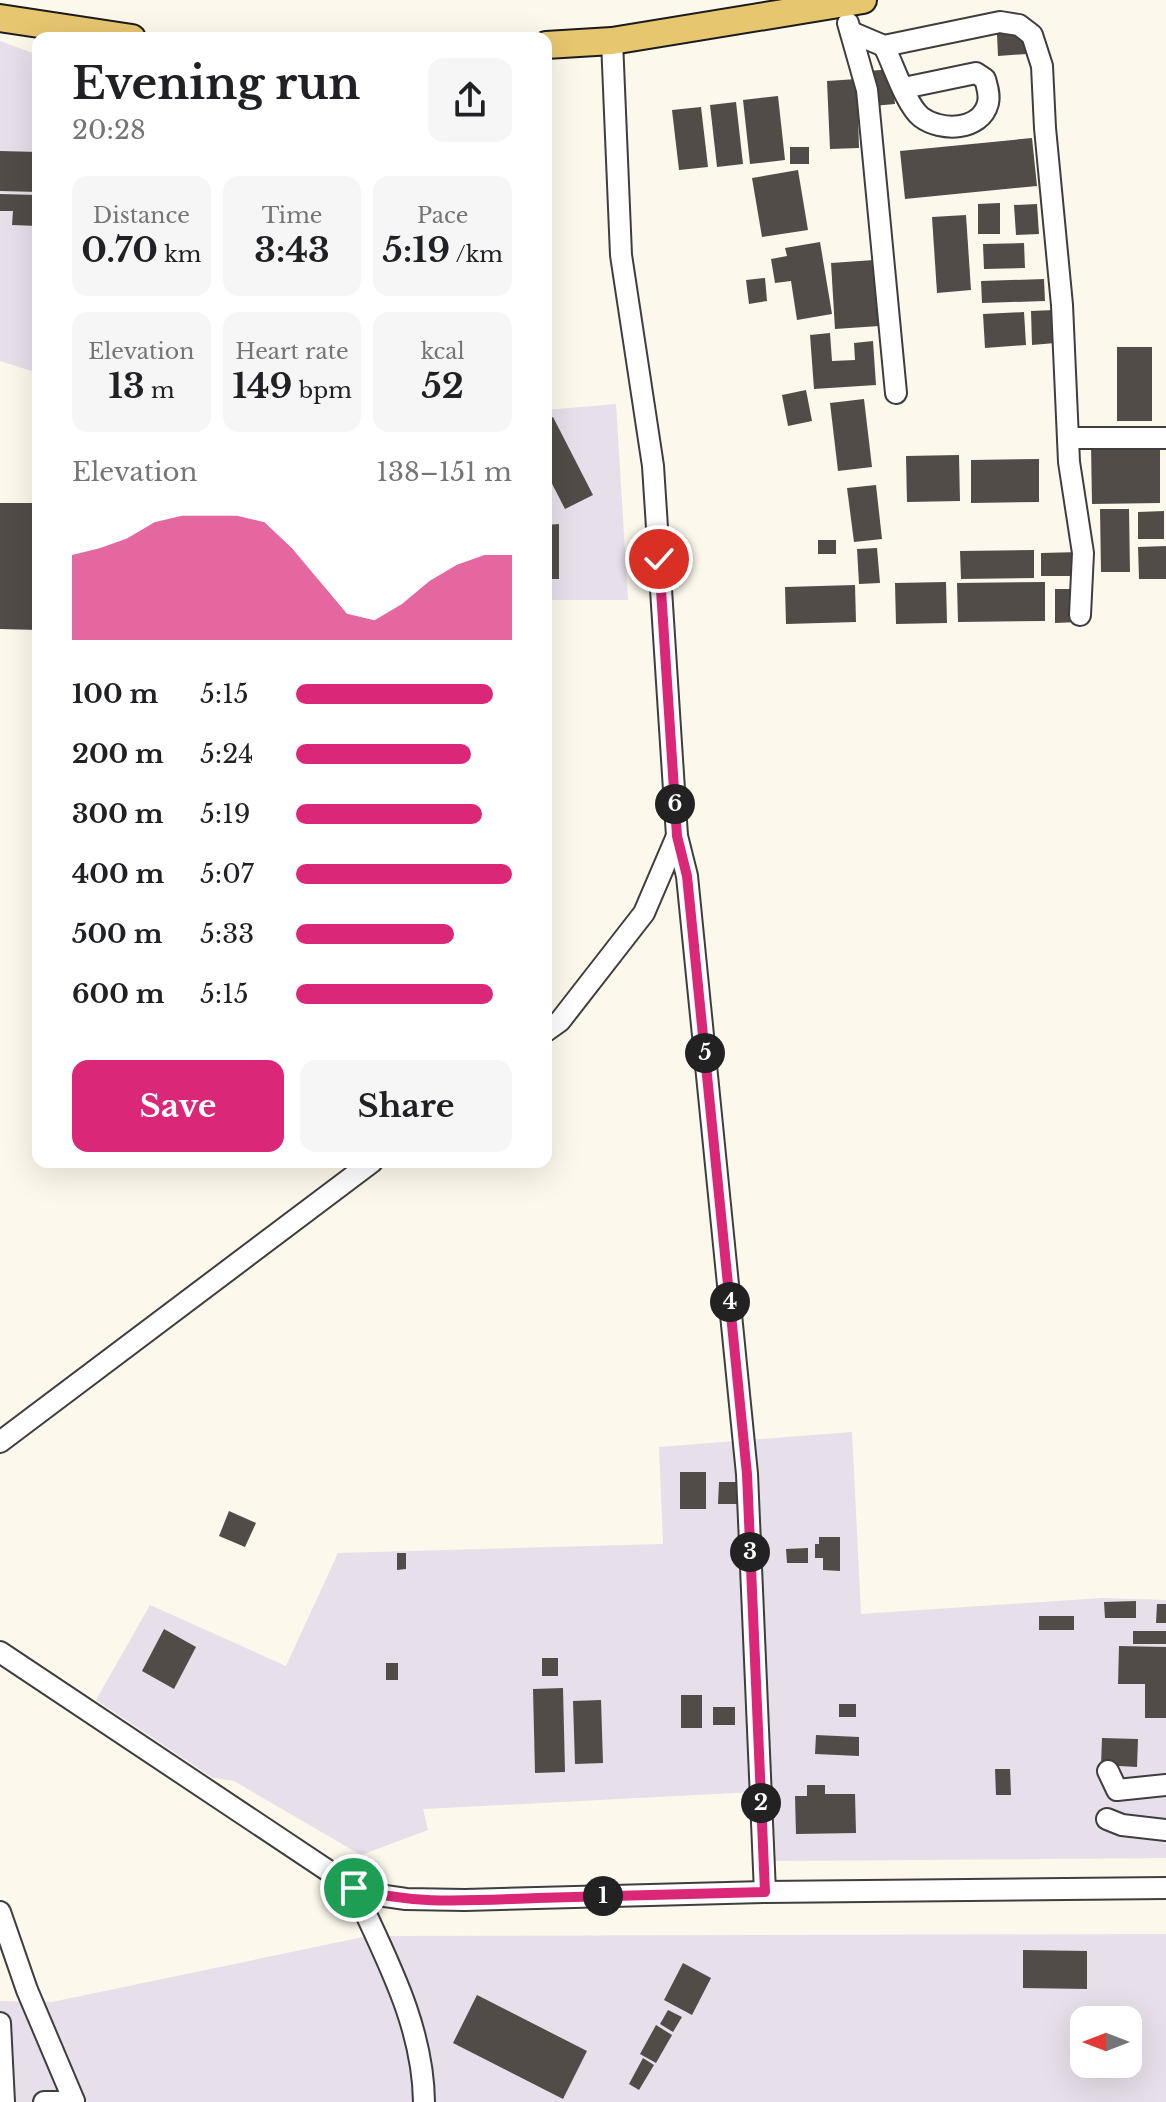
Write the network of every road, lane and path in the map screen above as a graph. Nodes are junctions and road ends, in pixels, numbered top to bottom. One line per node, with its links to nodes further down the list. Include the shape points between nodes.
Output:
1 (853, 2): 4 (street); 5 (main road)
2 (0, 18): 3 (main road)
3 (92, 32)
4 (851, 32): 7 (street); 9 (street, via 867,90)
5 (612, 41): 6 (main road); 13 (street, via 621,255 653,466)
6 (552, 45)
7 (884, 46): 8 (street); 10 (street, via 1000,22 1019,25 1032,35 1042,66)
8 (904, 88)
9 (896, 393)
10 (1068, 438): 11 (street); 12 (street, via 1083,553)
11 (1166, 438)
12 (1080, 615)
13 (677, 836): 14 (street, via 644,913); 24 (street, via 687,876 747,1474)
14 (552, 1027)
15 (364, 1168): 16 (street)
16 (0, 1442)
17 (0, 1652): 22 (street)
18 (1108, 1771): 19 (street, via 1117,1790)
19 (1166, 1785)
20 (1107, 1819): 21 (street)
21 (1166, 1830)
22 (354, 1888): 24 (street, via 406,1899 465,1900); 30 (street, via 408,2007)
23 (1166, 1888): 24 (street)
24 (765, 1892)
25 (0, 1912): 29 (street)
26 (0, 2023): 27 (street)
27 (4, 2102)
28 (44, 2102): 29 (street)
29 (74, 2102)
30 (424, 2102)

